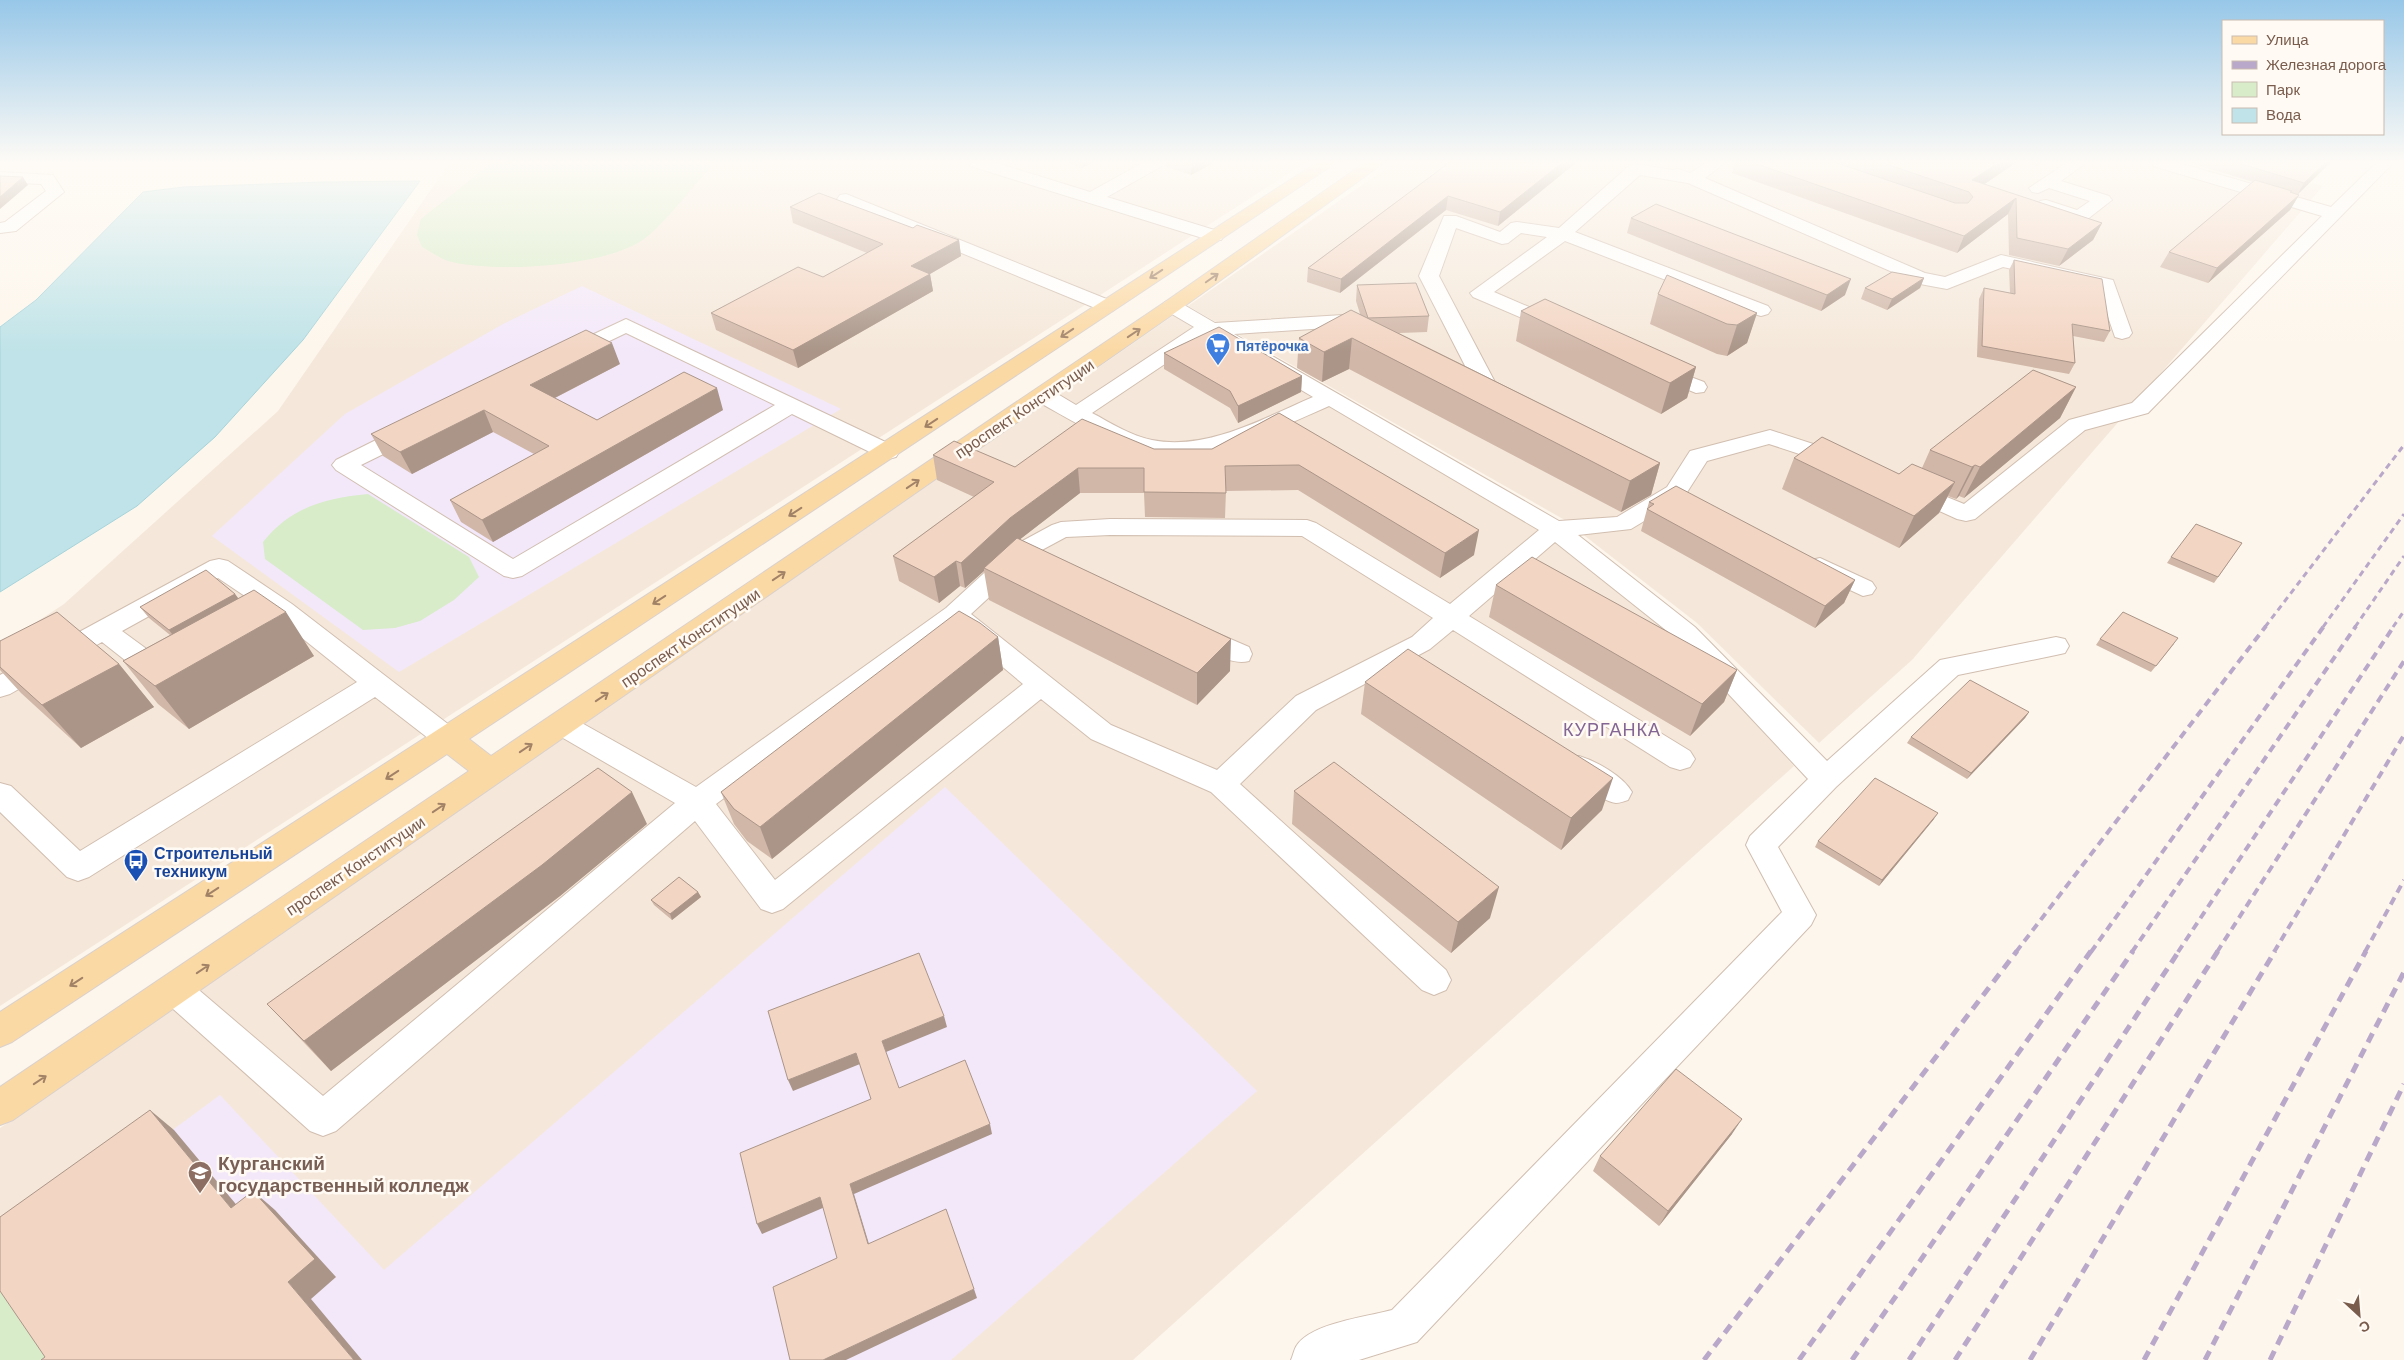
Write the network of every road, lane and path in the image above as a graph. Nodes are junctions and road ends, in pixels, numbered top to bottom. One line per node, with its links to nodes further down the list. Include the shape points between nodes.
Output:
1 (13, 225): 11 (lane)
2 (912, 225): 15 (lane)
3 (1181, 225): 13 (lane)
4 (1231, 225): 13 (main road)
5 (1286, 225): 16 (main road, проспект Конституции, one-way to 5)
6 (1448, 225): 28 (lane, via 1429,276 1486,388)
7 (1465, 225): 12 (lane, via 1502,239 1517,227)
8 (1573, 225): 12 (lane)
9 (1799, 225): 21 (lane, via 1920,278 1947,283 2001,261 2106,284)
10 (2323, 225): 33 (lane, via 2140,408 2077,425 1966,514)
11 (0, 228)
12 (1563, 234): 17 (lane); 20 (lane, via 1480,293)
13 (1215, 236): 14 (main road, one-way to 14)
14 (1130, 291): 15 (main road); 16 (main road)
15 (1107, 306): 31 (main road, one-way to 31)
16 (1172, 306): 19 (lane); 25 (main road, проспект Конституции, one-way to 16)
17 (1761, 310)
18 (1343, 322): 19 (lane)
19 (1209, 328): 26 (lane); 29 (lane)
20 (1570, 332)
21 (2122, 333)
22 (1642, 363): 24 (lane)
23 (547, 364): 27 (lane, via 626,325)
24 (1696, 387)
25 (1043, 395): 29 (lane); 53 (main road, проспект Конституции, one-way to 25)
26 (1330, 398): 29 (lane, via 1233,437 1186,449 1152,447 1119,435); 34 (lane)
27 (790, 406): 30 (lane, via 513,570 344,465); 31 (lane)
28 (1521, 407)
29 (1078, 413)
30 (432, 421)
31 (888, 452): 54 (main road, one-way to 54)
32 (1862, 469): 34 (lane, via 1770,437 1698,456 1677,492 1622,524)
33 (1888, 480)
34 (1555, 530): 41 (lane); 58 (lane, via 1686,633)
35 (1024, 551): 37 (lane); 40 (lane); 41 (lane, via 1060,530 1110,527 1306,528)
36 (1801, 556): 38 (lane)
37 (1051, 564)
38 (1863, 588)
39 (283, 610): 43 (lane, via 218,567); 44 (lane); 50 (lane)
40 (955, 614): 51 (lane); 62 (lane)
41 (1450, 618): 46 (lane); 56 (lane)
42 (1176, 624): 47 (lane)
43 (103, 630): 48 (lane, via 166,678); 52 (lane)
44 (233, 639)
45 (2056, 646): 58 (lane, via 1950,667)
46 (1405, 651): 49 (lane); 59 (lane, via 1306,703)
47 (1239, 654)
48 (183, 668)
49 (1429, 668)
50 (376, 683): 54 (lane); 61 (lane, via 78,868)
51 (1041, 684): 59 (lane, via 1101,732); 62 (lane, via 772,900)
52 (0, 687)
53 (562, 724): 57 (main road, проспект Конституции, one-way to 53); 62 (lane)
54 (447, 738): 57 (main road); 65 (main road, one-way to 65)
55 (1560, 754): 60 (lane)
56 (1680, 759)
57 (491, 772): 64 (main road, проспект Конституции, one-way to 57)
58 (1826, 779): 67 (lane, via 1761,845 1800,915 1403,1328 1325,1348)
59 (1222, 784): 63 (lane)
60 (1616, 792)
61 (0, 794)
62 (697, 802): 64 (lane, via 323,1119)
63 (1434, 980)
64 (174, 989): 66 (main road, проспект Конституции, one-way to 64)
65 (0, 1032)
66 (0, 1108)
67 (1312, 1360)

